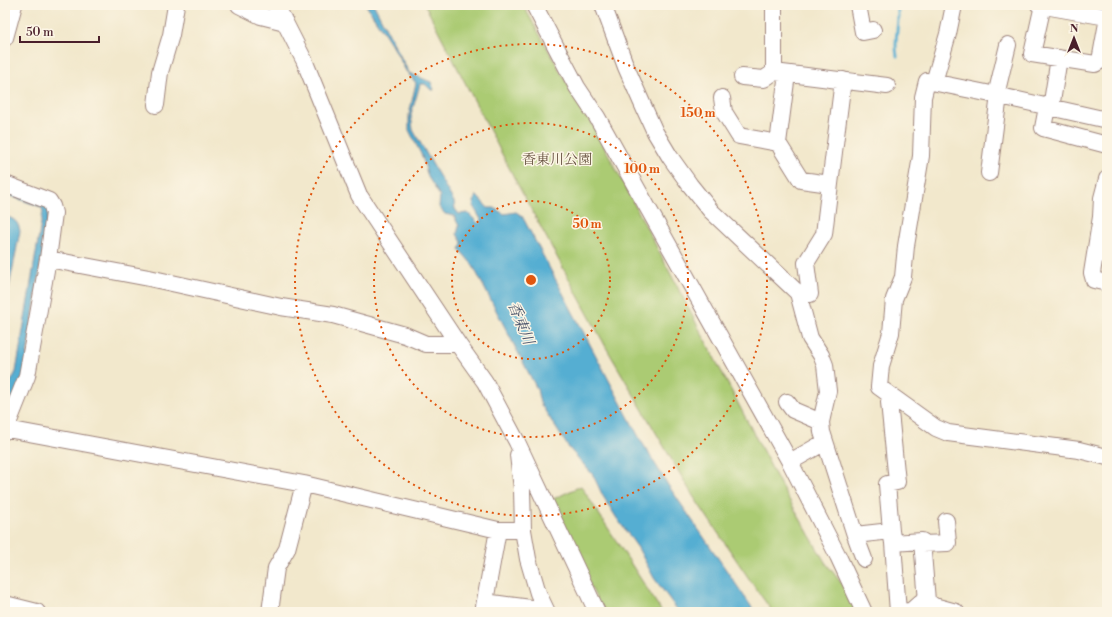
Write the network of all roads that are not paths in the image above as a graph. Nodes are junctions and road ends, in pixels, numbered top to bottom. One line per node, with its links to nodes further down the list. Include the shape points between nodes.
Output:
1 (14, 5): 15 (street)
2 (176, 5): 25 (street, via 171,35 160,72)
3 (239, 5): 12 (street, via 261,16)
4 (276, 5): 12 (street)
5 (534, 5): 45 (street, via 577,87 597,117)
6 (774, 5): 18 (street)
7 (858, 5): 14 (street, via 863,32)
8 (954, 5): 21 (street)
9 (1042, 5): 11 (street); 17 (street, via 1032,54)
10 (606, 6): 40 (street, via 626,67 655,132 670,157 711,210 798,294 810,338 825,365 828,391)
11 (1107, 17)
12 (285, 22): 37 (street, via 304,60 359,195)
13 (1107, 24): 17 (street, via 1100,61 1095,64)
14 (873, 30)
15 (5, 38)
16 (1008, 45): 23 (street)
17 (1059, 58): 26 (street)
18 (781, 73): 19 (street, via 764,79); 20 (street); 28 (street)
19 (742, 77)
20 (843, 80): 22 (street); 33 (street)
21 (934, 82): 23 (street); 38 (street, via 927,81 923,97 922,156 902,277 894,299 891,333 881,366 879,387)
22 (887, 86)
23 (998, 95): 26 (street); 30 (street)
24 (722, 98): 28 (street, via 724,112 739,136)
25 (156, 105)
26 (1049, 107): 27 (street); 29 (street, via 1043,128)
27 (1107, 120)
28 (778, 143): 33 (street, via 801,180)
29 (1107, 145)
30 (989, 173)
31 (1107, 179): 35 (street, via 1092,273 1094,280)
32 (5, 184): 34 (street, via 43,198 52,206 54,214)
33 (830, 184): 36 (street, via 824,234 806,263)
34 (48, 260): 37 (street, via 333,315 404,335 426,344); 41 (street, via 27,376)
35 (1107, 283)
36 (810, 294)
37 (458, 344): 42 (street, via 485,382)
38 (885, 392): 44 (street, via 936,428 948,433); 51 (street, via 889,402 897,482 887,484)
39 (787, 402): 40 (street, via 793,410)
40 (820, 422): 43 (street)
41 (6, 430): 46 (street)
42 (517, 442): 49 (street); 60 (street)
43 (825, 442): 45 (street); 50 (street)
44 (1107, 456)
45 (790, 462): 61 (street)
46 (304, 484): 48 (street); 59 (street, via 287,549 276,568)
47 (946, 521): 52 (street, via 948,543)
48 (498, 530): 49 (street); 56 (street)
49 (523, 530): 57 (street, via 528,559)
50 (854, 534): 51 (street); 53 (street)
51 (895, 540): 52 (street, via 922,541); 62 (street, via 898,612)
52 (922, 544): 54 (street)
53 (864, 559)
54 (927, 601): 62 (street, via 921,602 910,611); 63 (street, via 934,606)
55 (5, 604): 58 (street)
56 (488, 607): 57 (street)
57 (546, 611)
58 (37, 612)
59 (270, 612)
60 (597, 612)
61 (864, 612)
62 (902, 612)
63 (956, 612)

